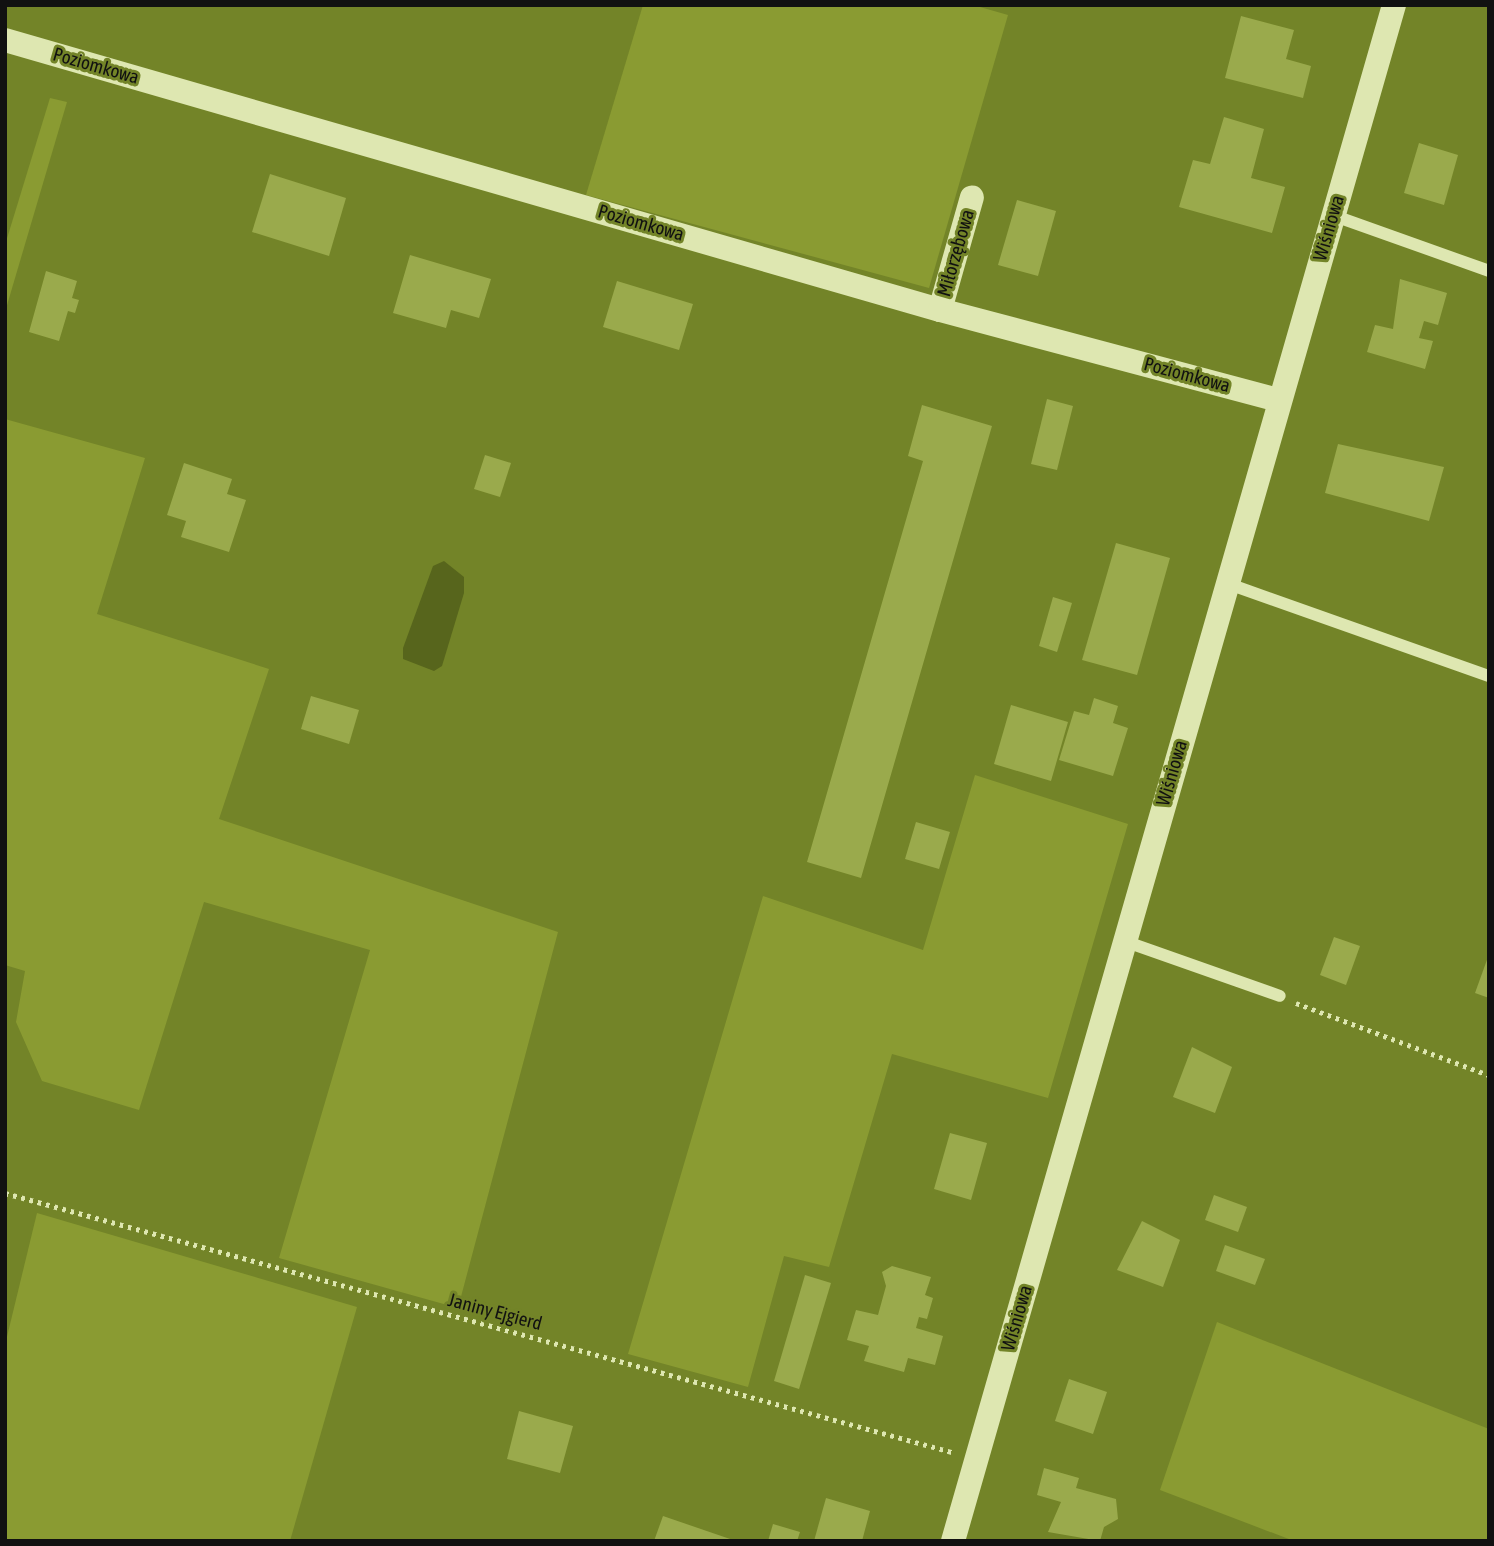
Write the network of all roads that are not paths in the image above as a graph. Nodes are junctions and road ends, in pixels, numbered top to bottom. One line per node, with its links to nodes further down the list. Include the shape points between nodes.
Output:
1 (1394, 5): 4 (street, Wiśniowa)
2 (5, 40): 6 (street, Poziomkowa)
3 (972, 197): 6 (street, Miłorzębowa)
4 (1332, 215): 5 (lane); 7 (street, Wiśniowa)
5 (1489, 271)
6 (940, 310): 7 (street, Poziomkowa)
7 (1278, 400): 8 (street, Wiśniowa)
8 (1226, 583): 9 (lane); 10 (street, Wiśniowa)
9 (1489, 676)
10 (1124, 941): 11 (lane); 12 (street, Wiśniowa)
11 (1280, 996)
12 (953, 1541)

